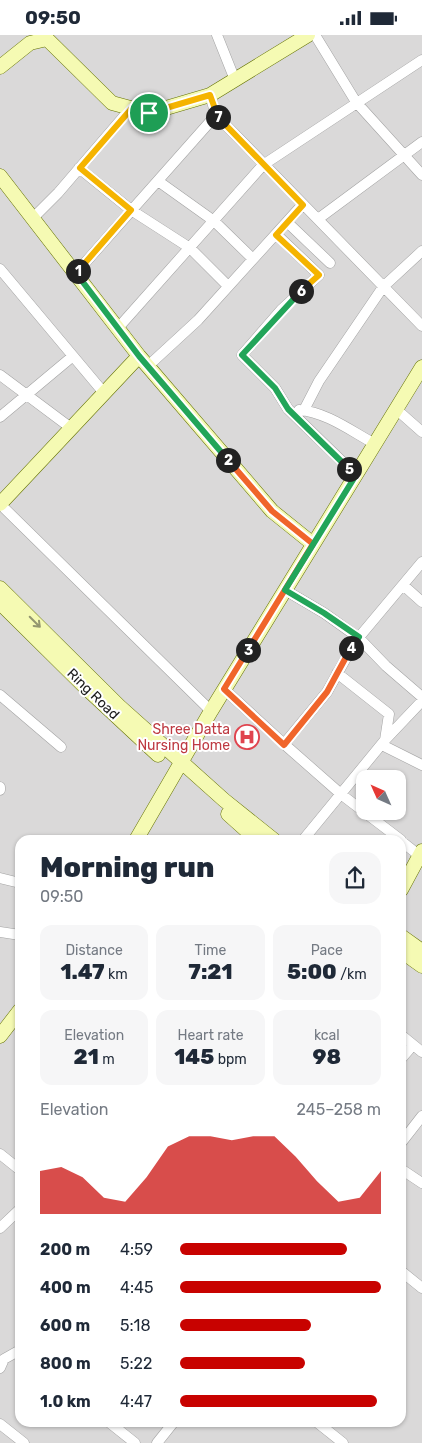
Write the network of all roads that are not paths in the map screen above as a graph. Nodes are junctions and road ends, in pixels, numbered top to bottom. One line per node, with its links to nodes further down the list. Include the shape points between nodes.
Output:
1 (217, 35): 6 (street)
2 (308, 35): 6 (main road)
3 (315, 35): 8 (street)
4 (422, 60): 8 (street)
5 (0, 67): 9 (main road, via 30,43 46,39 112,103)
6 (235, 79): 7 (main road)
7 (210, 95): 9 (main road, via 149,113); 10 (street)
8 (356, 102): 12 (street); 13 (street)
9 (132, 108): 14 (street)
10 (216, 115): 13 (street); 17 (street)
11 (422, 143): 12 (street)
12 (404, 155): 15 (street); 21 (street)
13 (263, 165): 18 (street); 22 (street)
14 (80, 168): 19 (street); 20 (street)
15 (422, 175)
16 (0, 177): 20 (main road)
17 (158, 181): 19 (street); 22 (street)
18 (303, 205): 21 (street); 23 (street)
19 (131, 210): 25 (street); 30 (street)
20 (33, 218): 30 (main road)
21 (318, 219): 32 (street)
22 (214, 221): 25 (street); 27 (street)
23 (287, 222): 24 (street); 28 (street)
24 (276, 235): 27 (street); 41 (street, via 319,275 281,310 242,355 275,388)
25 (190, 248): 31 (street); 34 (street)
26 (422, 251): 32 (street)
27 (253, 259): 31 (street)
28 (330, 263)
29 (0, 269): 35 (street)
30 (76, 273): 34 (main road)
31 (228, 286): 36 (street, via 192,326)
32 (383, 287): 33 (street); 43 (street, via 319,381)
33 (422, 326)
34 (118, 328): 36 (main road)
35 (73, 356): 39 (street); 40 (street)
36 (143, 361): 39 (main road); 50 (main road, via 272,511)
37 (422, 367): 42 (main road)
38 (0, 375): 40 (street)
39 (104, 393): 45 (main road)
40 (27, 395): 44 (street); 45 (street)
41 (288, 409): 43 (street); 48 (street)
42 (396, 409): 46 (street); 47 (main road)
43 (304, 410): 47 (street)
44 (0, 417)
45 (71, 428): 49 (main road)
46 (422, 432)
47 (375, 444): 48 (main road)
48 (356, 475): 50 (main road)
49 (0, 504): 61 (street)
50 (313, 544): 53 (main road)
51 (422, 562): 52 (street)
52 (403, 585): 55 (street); 56 (street)
53 (285, 590): 56 (street); 58 (main road)
54 (2, 597): 66 (main road, Ring Road, via 86,688)
55 (422, 602)
56 (359, 637): 57 (street); 60 (street)
57 (337, 673): 62 (street, via 389,713); 63 (street, via 327,692)
58 (224, 689): 61 (main road); 63 (street)
59 (0, 695): 64 (street)
60 (422, 699): 62 (street)
61 (211, 711): 66 (main road)
62 (383, 742): 65 (street); 67 (street)
63 (284, 745): 67 (street)
64 (61, 747)
65 (422, 765)
66 (178, 766): 68 (main road); 69 (main road, Ring Road); 70 (main road)
67 (342, 795): 71 (street); 72 (street)
68 (139, 835)
69 (252, 835)
70 (268, 835)
71 (307, 835)
72 (394, 835)
73 (406, 844): 74 (street)
74 (421, 854): 76 (main road)
75 (0, 879): 77 (street)
76 (406, 881)
77 (15, 882)
78 (0, 931): 79 (street)
79 (15, 934)
80 (406, 940): 81 (main road)
81 (422, 951)
82 (406, 955): 83 (main road)
83 (422, 966)
84 (15, 1016): 85 (main road)
85 (0, 1036)
86 (406, 1039): 87 (street)
87 (413, 1045): 88 (street); 89 (street)
88 (422, 1052)
89 (406, 1053)
90 (422, 1116): 91 (street)
91 (406, 1137)
92 (0, 1154): 93 (street)
93 (15, 1166)
94 (406, 1172): 95 (street)
95 (422, 1183)
96 (15, 1214): 97 (street)
97 (0, 1228)
98 (406, 1275): 99 (street)
99 (422, 1288)
100 (15, 1353): 101 (street)
101 (2, 1361)
102 (0, 1424): 106 (street)
103 (115, 1427): 107 (street)
104 (170, 1427): 108 (street)
105 (323, 1427): 109 (street)
106 (24, 1443)
107 (135, 1443)
108 (157, 1443)
109 (343, 1443)

